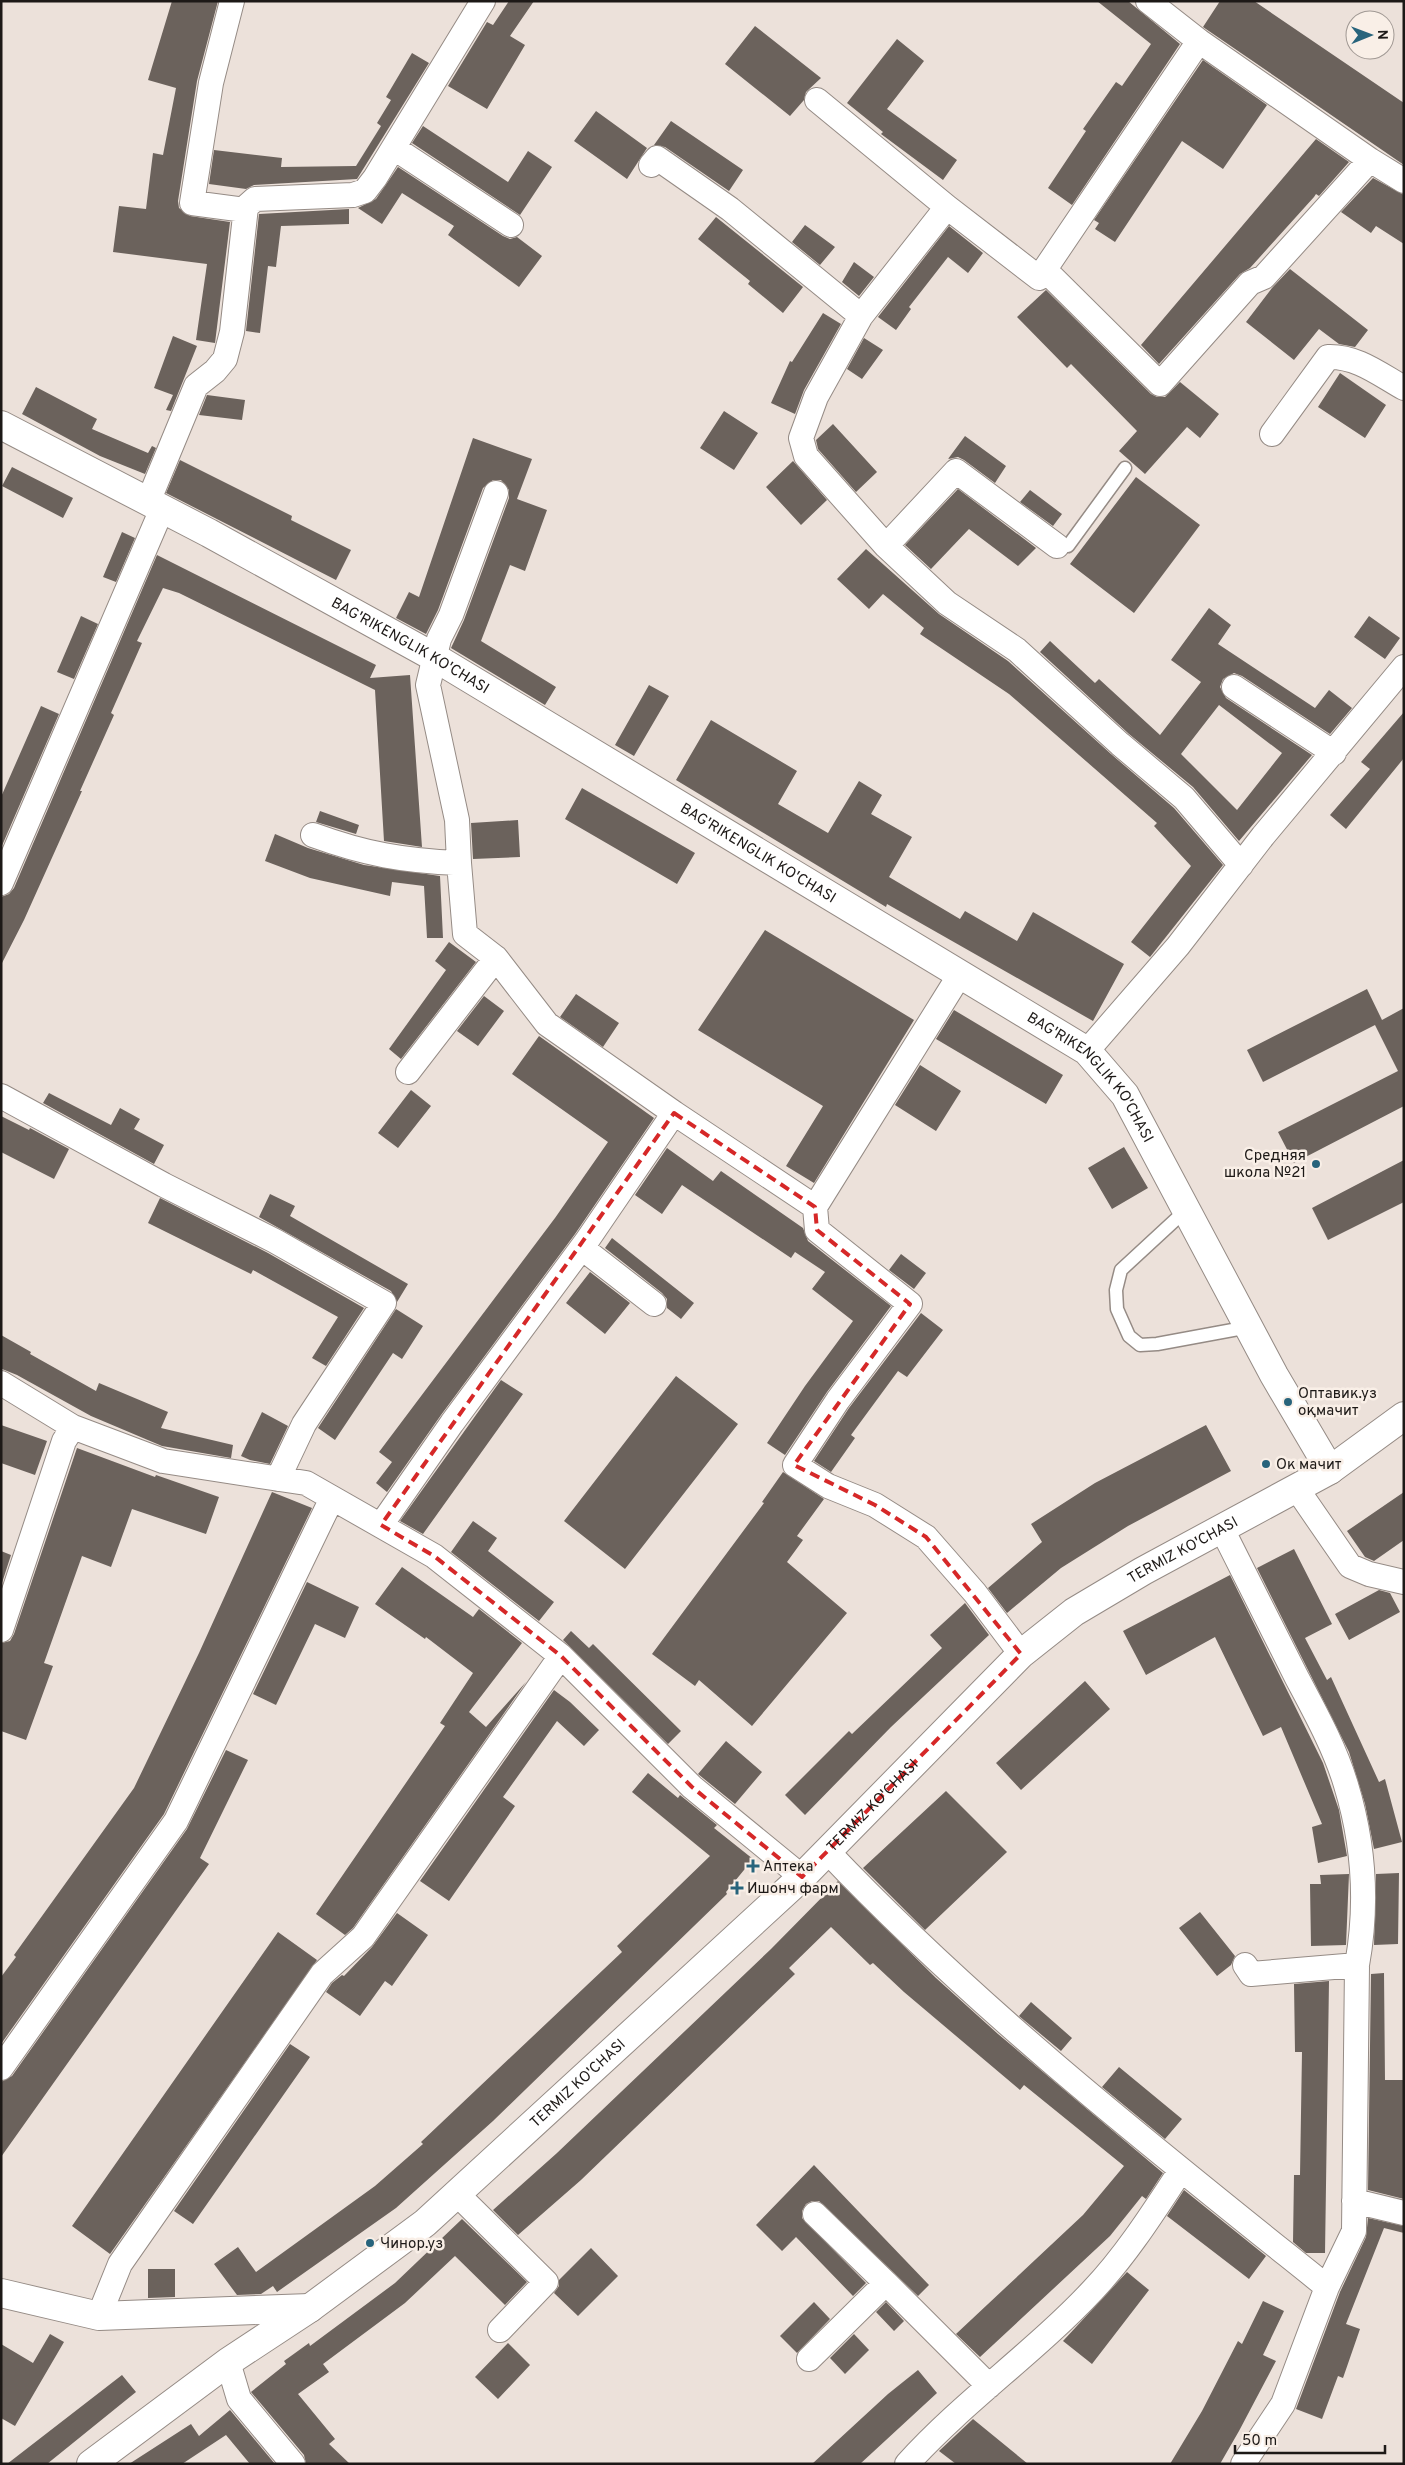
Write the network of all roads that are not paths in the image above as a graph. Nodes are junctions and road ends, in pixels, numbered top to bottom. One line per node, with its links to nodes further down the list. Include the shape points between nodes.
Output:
1 (232, 1): 11 (street, via 211,83 192,203)
2 (483, 1): 6 (street)
3 (1148, 1): 4 (street)
4 (1199, 41): 7 (street); 13 (street)
5 (817, 100): 10 (street)
6 (394, 148): 11 (street, via 365,191 353,196 255,199); 12 (street)
7 (1370, 160): 9 (street); 13 (street, via 1264,276 1250,283 1160,384)
8 (651, 166): 14 (street, via 656,158 730,209)
9 (1404, 181)
10 (948, 207): 13 (street, via 1039,278); 14 (street)
11 (245, 210): 20 (street, via 232,332 225,359 196,386)
12 (511, 225)
13 (1045, 270)
14 (861, 316): 21 (street, via 816,397 801,438 806,456)
15 (1404, 388): 17 (street, via 1356,360 1328,357)
16 (1, 425): 20 (main road, BAG'RIKENGLIK KO'CHASI)
17 (1272, 434)
18 (1125, 468): 22 (lane, via 1068,546)
19 (496, 493): 23 (street)
20 (155, 505): 23 (main road, BAG'RIKENGLIK KO'CHASI); 30 (street)
21 (886, 546): 22 (street, via 956,472); 29 (street, via 947,603 1017,650 1184,798)
22 (1057, 546)
23 (434, 657): 28 (street, via 428,685 457,820); 32 (main road, BAG'RIKENGLIK KO'CHASI)
24 (1404, 667): 26 (street)
25 (1234, 687): 26 (street)
26 (1334, 753): 29 (street)
27 (313, 836): 28 (street, via 356,850 414,861)
28 (459, 863): 31 (street, via 465,934)
29 (1241, 865): 33 (street, via 1178,946)
30 (1, 882)
31 (496, 958): 34 (street); 36 (street, via 547,1024)
32 (958, 976): 33 (main road, BAG'RIKENGLIK KO'CHASI); 37 (street)
33 (1087, 1051): 38 (main road, BAG'RIKENGLIK KO'CHASI, via 1125,1095)
34 (408, 1072)
35 (1, 1096): 46 (street, via 275,1241 384,1303 304,1424)
36 (674, 1113): 37 (street); 39 (street)
37 (815, 1207): 53 (street, via 817,1230 910,1304 795,1464 828,1486 875,1505 926,1537 975,1593)
38 (1186, 1210): 41 (main road, BAG'RIKENGLIK KO'CHASI); 41 (lane, via 1121,1270 1116,1290 1117,1309 1129,1336 1140,1344 1157,1344)
39 (582, 1248): 40 (street); 49 (street)
40 (654, 1304)
41 (1249, 1328): 45 (main road, BAG'RIKENGLIK KO'CHASI)
42 (1, 1382): 44 (street)
43 (1404, 1416): 45 (main road, TERMIZ KO'CHASI)
44 (73, 1427): 46 (street, via 163,1461); 52 (street, via 64,1442)
45 (1330, 1470): 47 (main road, TERMIZ KO'CHASI)
46 (278, 1479): 48 (street, via 306,1483)
47 (1297, 1489): 50 (main road, TERMIZ KO'CHASI); 51 (street, via 1350,1566)
48 (332, 1498): 49 (street); 59 (street, via 176,1821)
49 (381, 1525): 54 (street, via 434,1556)
50 (1222, 1529): 53 (main road, TERMIZ KO'CHASI, via 1074,1612); 58 (street, via 1318,1719 1346,1784 1360,1843 1364,1895)
51 (1404, 1582)
52 (1, 1630)
53 (1021, 1654): 55 (main road, TERMIZ KO'CHASI)
54 (561, 1656): 56 (street, via 692,1788); 69 (street, via 363,1937 322,1974 120,2264)
55 (827, 1851): 56 (main road, TERMIZ KO'CHASI); 60 (street, via 949,1972)
56 (802, 1877): 61 (main road, TERMIZ KO'CHASI)
57 (1245, 1965): 58 (street, via 1251,1974)
58 (1357, 1965): 62 (street)
59 (1, 2068)
60 (1181, 2170): 66 (street); 73 (street, via 1140,2232 1094,2290)
61 (457, 2194): 68 (main road, TERMIZ KO'CHASI, via 426,2223); 70 (street, via 546,2282)
62 (1354, 2201): 63 (street); 66 (street, via 1354,2231)
63 (1404, 2213)
64 (816, 2214): 65 (street)
65 (886, 2283): 71 (street); 73 (street)
66 (1327, 2287): 77 (street, via 1283,2404)
67 (1, 2293): 69 (main road)
68 (310, 2308): 69 (main road); 72 (main road, TERMIZ KO'CHASI)
69 (99, 2316)
70 (500, 2330)
71 (809, 2359)
72 (228, 2362): 74 (main road, TERMIZ KO'CHASI); 75 (street, via 240,2399)
73 (989, 2386): 76 (street, via 935,2433)
74 (91, 2464)
75 (293, 2464)
76 (907, 2464)
77 (1243, 2464)

